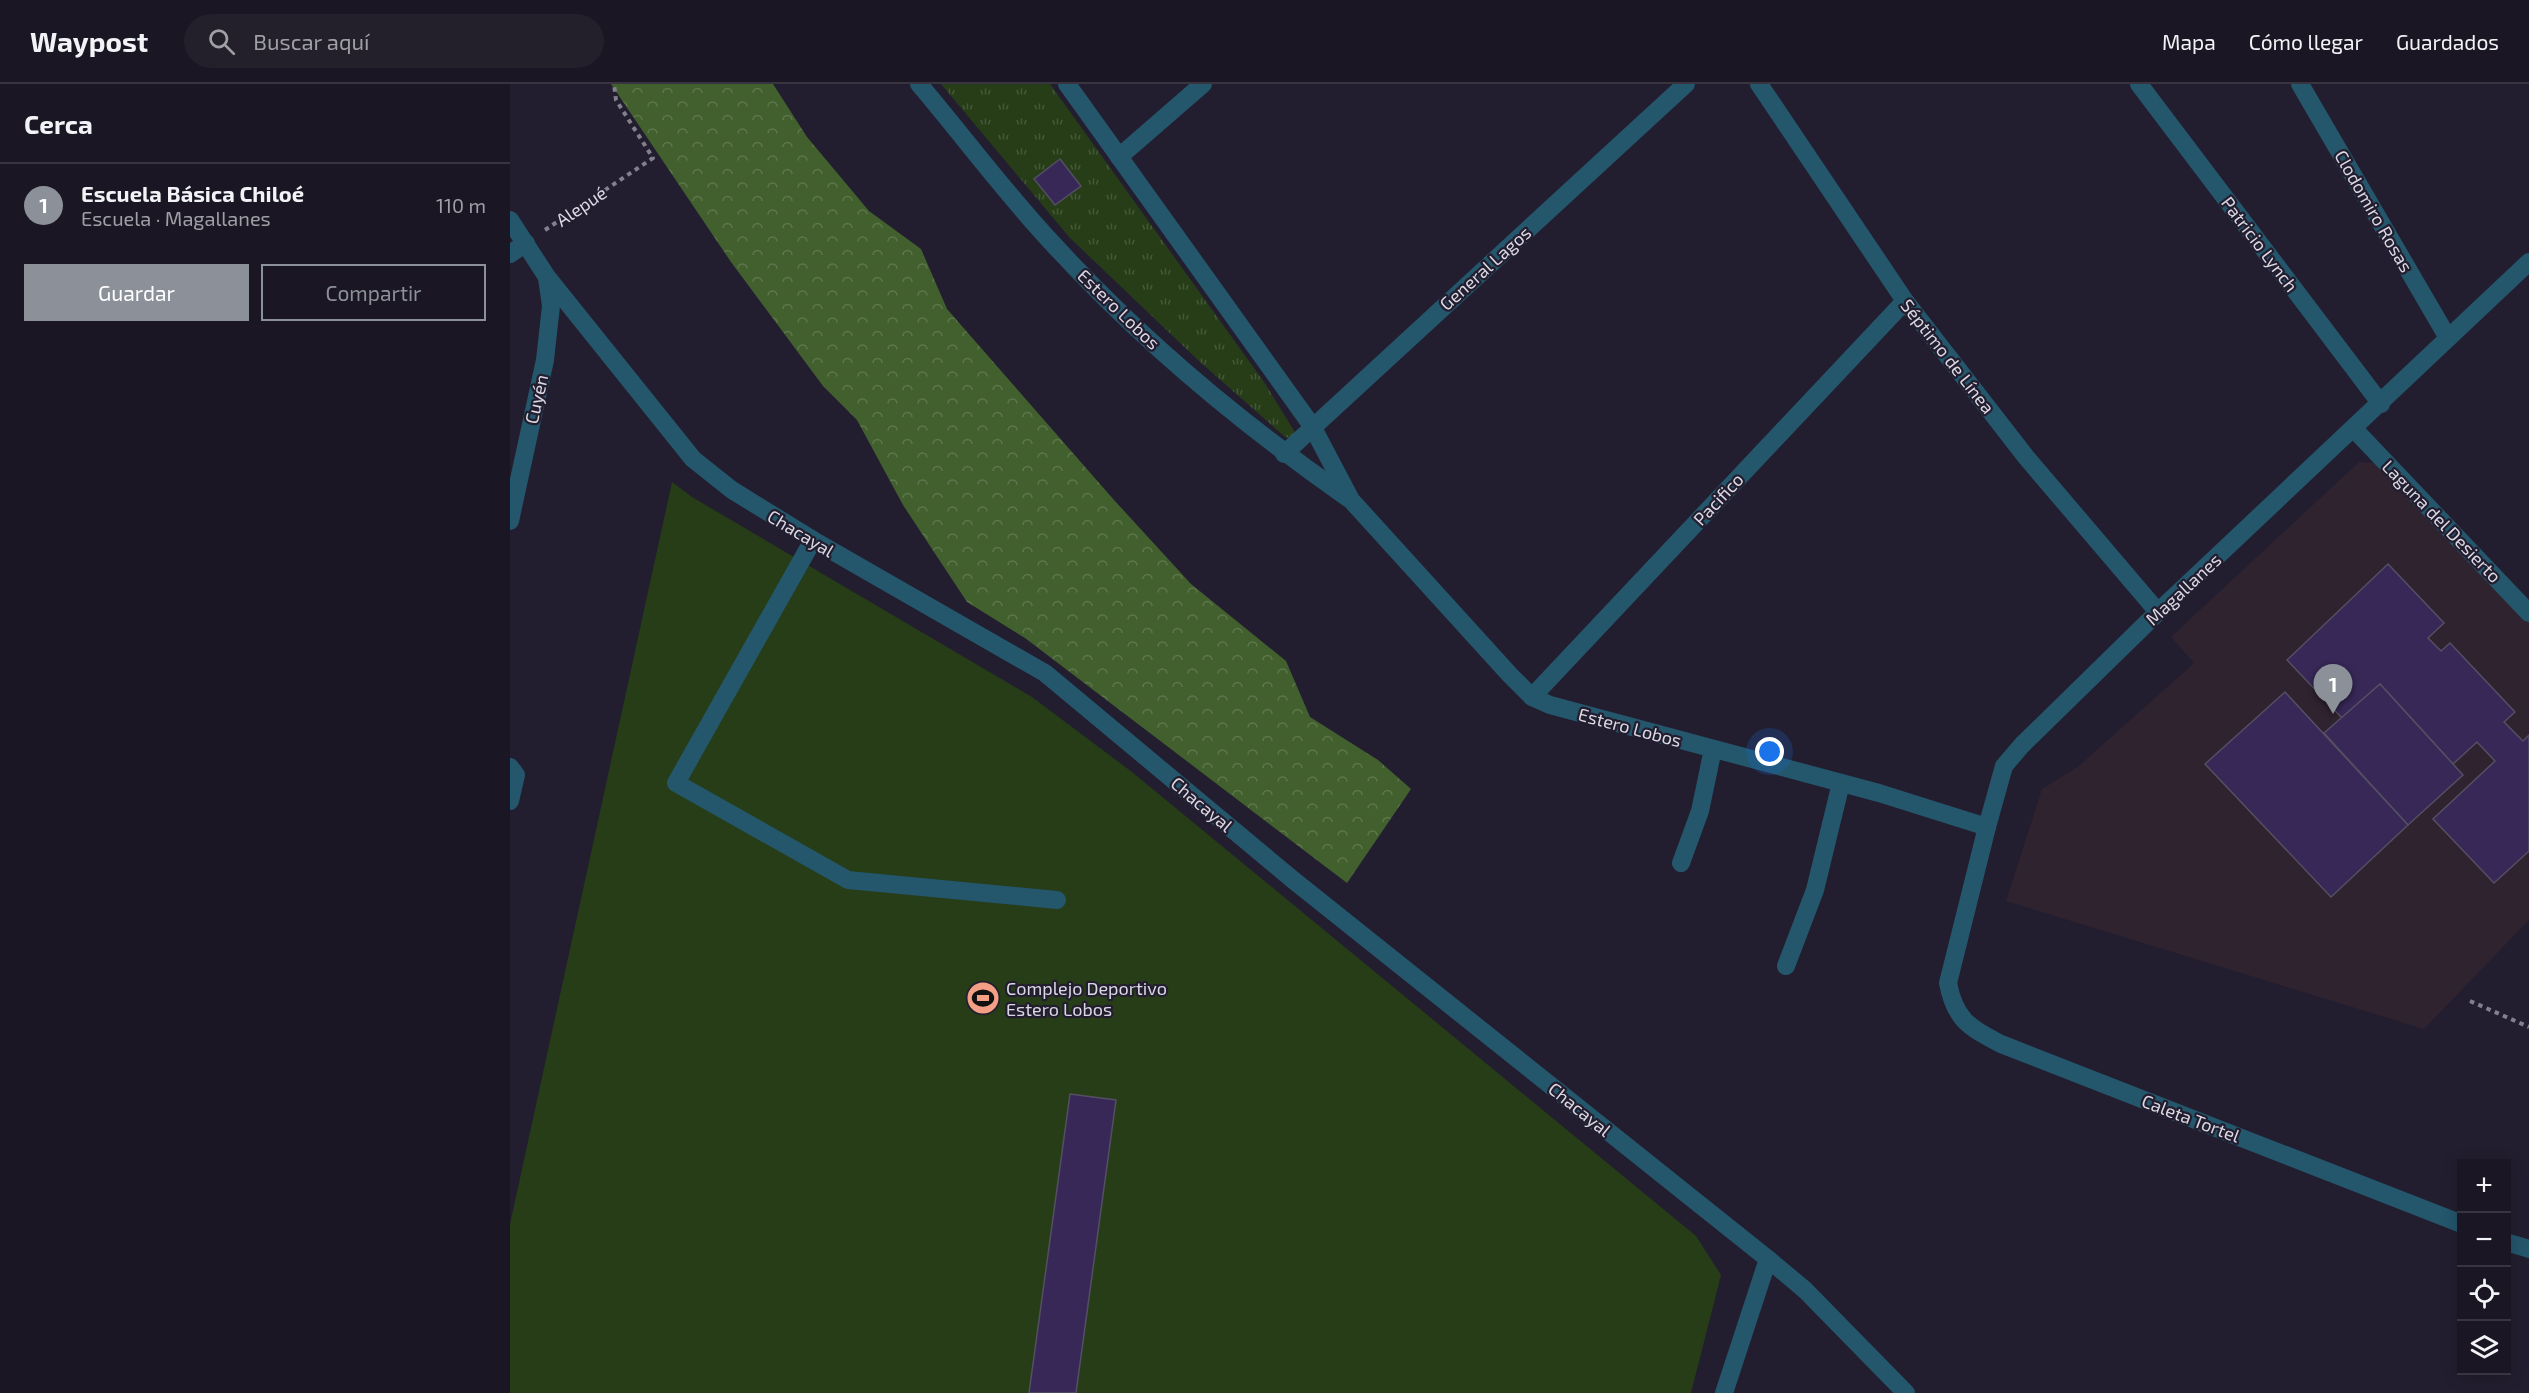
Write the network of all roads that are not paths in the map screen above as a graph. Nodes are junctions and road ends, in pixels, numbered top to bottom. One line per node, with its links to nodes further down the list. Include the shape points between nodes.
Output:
1 (919, 84): 19 (street, Estero Lobos, via 1053,245 1126,318)
2 (1067, 84): 8 (street, Estero Lobos)
3 (1203, 84): 8 (street)
4 (1686, 84): 17 (street, General Lagos)
5 (1760, 84): 14 (street, Séptimo de Línea)
6 (2139, 84): 16 (street, Patricio Lynch)
7 (2300, 84): 15 (street, Clodomiro Rosas)
8 (1119, 158): 17 (street, Estero Lobos)
9 (510, 220): 10 (street, Chacayal)
10 (526, 243): 11 (street); 13 (street, Chacayal)
11 (510, 254)
12 (2529, 262): 15 (street, Magallanes)
13 (547, 277): 21 (street, Cuyén, via 551,306 545,360); 22 (street, Chacayal, via 693,459 732,490)
14 (1905, 301): 23 (street, Séptimo de Línea, via 2026,457); 25 (street, Pacifico)
15 (2448, 338): 16 (street, Magallanes)
16 (2381, 404): 18 (street, Magallanes)
17 (1312, 426): 19 (street, General Lagos); 20 (street, Estero Lobos)
18 (2354, 429): 23 (street, Magallanes); 24 (street, Laguna del Desierto)
19 (1284, 454): 20 (street, Estero Lobos)
20 (1351, 500): 25 (street, Estero Lobos)
21 (510, 521)
22 (813, 540): 32 (street, via 676,783 848,880); 38 (street, Chacayal, via 1045,673 1292,879)
23 (2158, 612): 30 (street, Magallanes, via 2004,766)
24 (2529, 612)
25 (1532, 697): 26 (street, Estero Lobos)
26 (1713, 748): 28 (street, Estero Lobos); 31 (street, via 1700,811)
27 (510, 767): 29 (street, via 516,776)
28 (1841, 783): 30 (street, Estero Lobos); 33 (street, via 1815,890)
29 (510, 801)
30 (1987, 827): 34 (street, Magallanes)
31 (1681, 863)
32 (1057, 900)
33 (1786, 966)
34 (1948, 983): 35 (street, Caleta Tortel, via 1951,1001 1961,1020 2001,1044)
35 (2457, 1222)
36 (2511, 1244): 37 (street)
37 (2529, 1249)
38 (1768, 1259): 39 (street); 40 (street, Chacayal, via 1805,1290)
39 (1724, 1393)
40 (1906, 1393)

